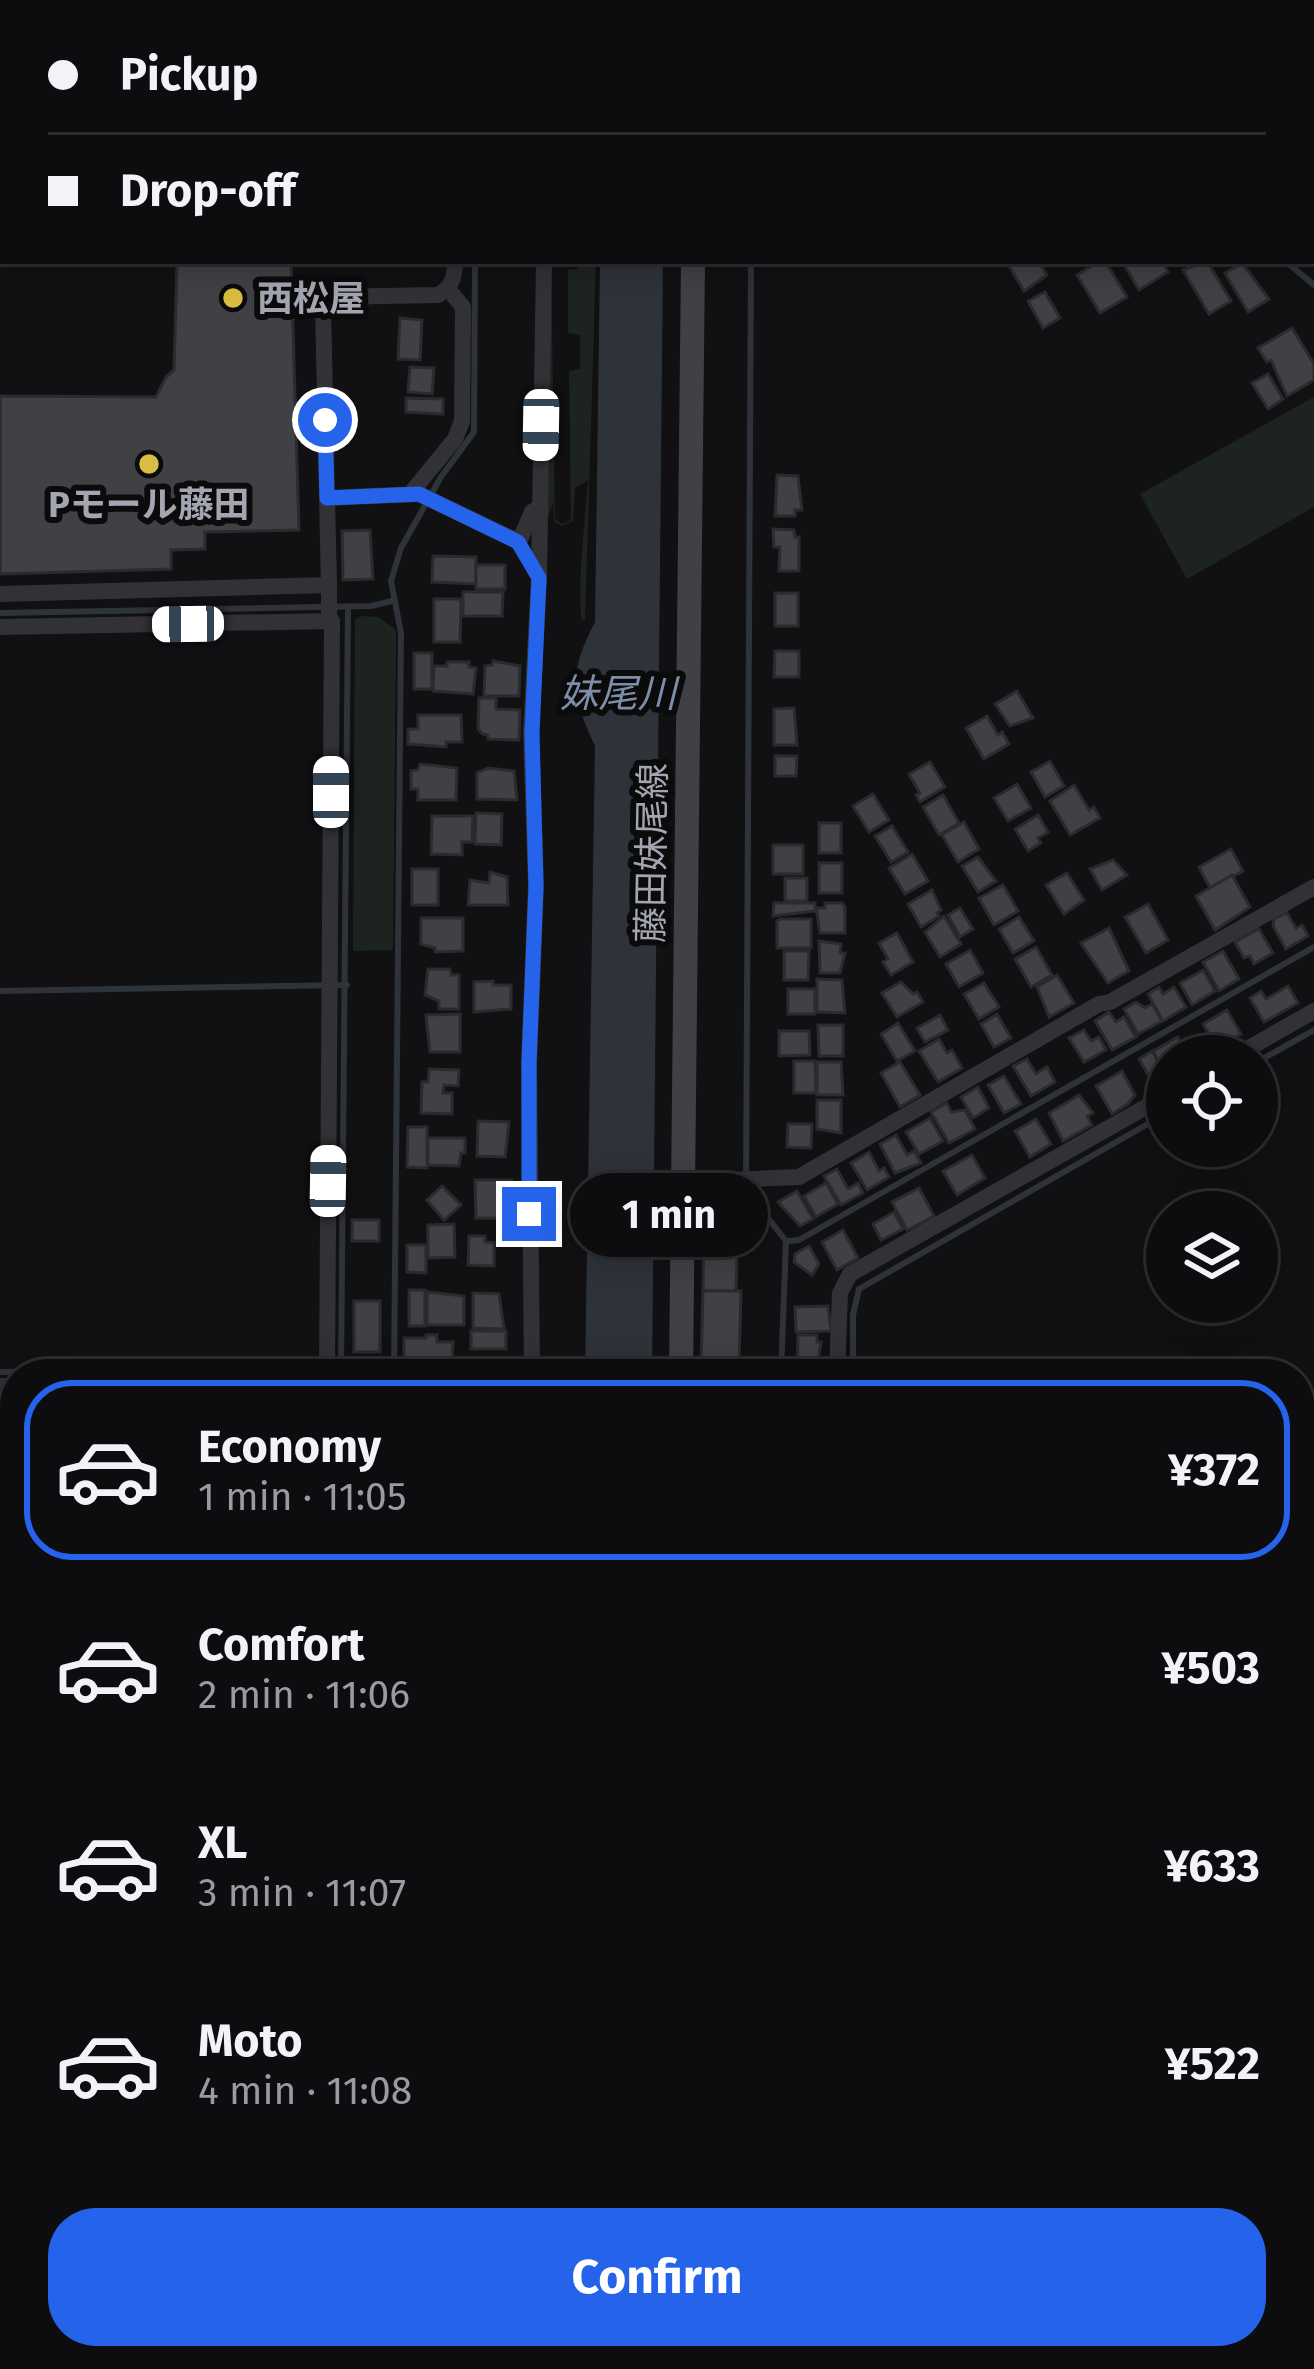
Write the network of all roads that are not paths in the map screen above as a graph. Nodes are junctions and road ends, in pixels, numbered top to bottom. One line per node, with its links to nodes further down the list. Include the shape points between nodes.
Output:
1 (455, 264): 4 (street)
2 (544, 264): 7 (street)
3 (693, 264): 17 (main road, 藤田妹尾線)
4 (448, 289): 5 (street, via 463,307 462,422); 6 (street, via 323,303)
5 (415, 494): 6 (street); 8 (street)
6 (327, 498): 11 (street)
7 (540, 507): 8 (street); 9 (street)
8 (518, 542): 9 (street)
9 (539, 578): 19 (street)
10 (0, 594): 11 (street)
11 (329, 605): 12 (street); 18 (street)
12 (0, 627)
13 (1314, 886): 17 (street, via 799,1177)
14 (1314, 1011): 15 (street)
15 (1271, 1035)
16 (1146, 1107): 21 (street, via 850,1274 840,1293)
17 (684, 1182): 20 (main road, 藤田妹尾線)
18 (327, 1359)
19 (532, 1359)
20 (681, 1359)
21 (838, 1359)

